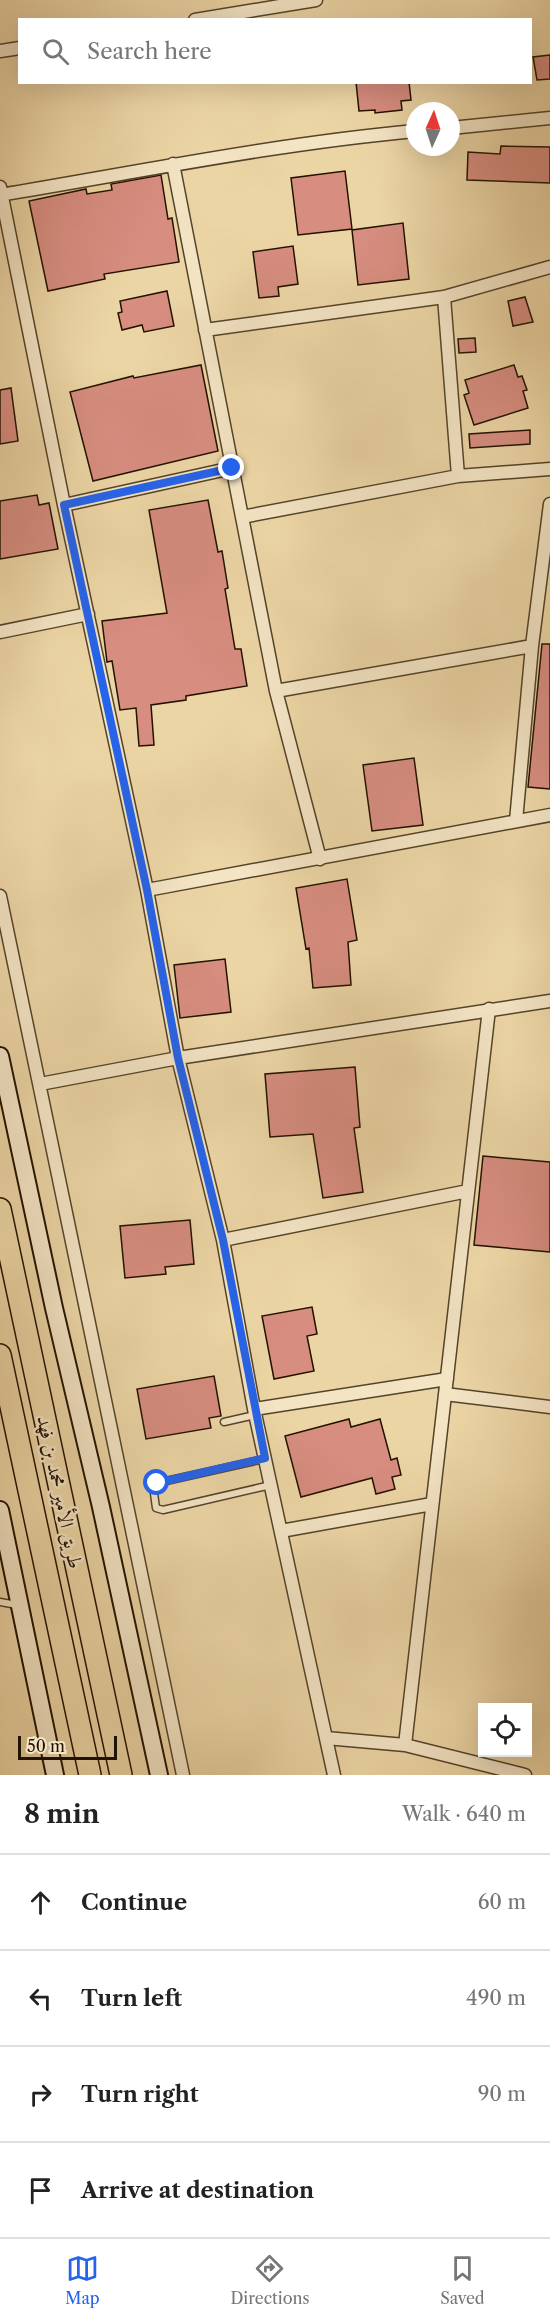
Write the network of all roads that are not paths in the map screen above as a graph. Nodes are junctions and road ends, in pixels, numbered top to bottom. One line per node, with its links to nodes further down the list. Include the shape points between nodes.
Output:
1 (316, 0): 2 (street)
2 (207, 18)
3 (18, 48): 4 (street)
4 (0, 51)
5 (550, 118): 6 (street)
6 (460, 127)
7 (406, 132): 8 (street, via 331,139)
8 (173, 164): 9 (street); 12 (street)
9 (1, 192): 17 (street)
10 (550, 267): 11 (street)
11 (444, 297): 12 (street); 15 (street)
12 (205, 330): 13 (street)
13 (232, 468): 17 (street); 18 (street)
14 (550, 469): 15 (street)
15 (458, 476): 18 (street)
16 (550, 504): 21 (street)
17 (64, 505): 19 (street)
18 (242, 517): 22 (street)
19 (88, 614): 20 (street); 26 (street)
20 (0, 632)
21 (532, 646): 22 (street); 24 (street)
22 (276, 691): 25 (street)
23 (550, 815): 24 (street)
24 (516, 821): 25 (street)
25 (320, 859): 26 (street)
26 (147, 890): 31 (street)
27 (0, 896): 32 (street)
28 (550, 1001): 29 (street)
29 (489, 1010): 31 (street); 33 (street)
30 (0, 1056): 54 (main road)
31 (178, 1058): 32 (street); 35 (street)
32 (40, 1083): 55 (street)
33 (468, 1191): 35 (street); 37 (street)
34 (0, 1209): 53 (highway, طريق الأمير محمد بن فهد)
35 (223, 1240): 40 (street)
36 (0, 1355): 52 (highway, طريق الأمير محمد بن فهد)
37 (447, 1379): 38 (street); 40 (street)
38 (445, 1394): 39 (street); 44 (street)
39 (550, 1407)
40 (255, 1412): 41 (lane); 42 (street)
41 (224, 1422)
42 (265, 1458): 43 (street); 43 (lane, via 157,1483 153,1486 156,1508 163,1510)
43 (271, 1485): 46 (street)
44 (432, 1504): 46 (street); 50 (street)
45 (0, 1514): 48 (main road)
46 (281, 1531): 49 (street)
47 (0, 1602): 48 (lane)
48 (21, 1606): 51 (main road)
49 (326, 1738): 50 (street); 56 (street)
50 (405, 1745): 57 (street)
51 (54, 1775)
52 (90, 1775)
53 (121, 1775)
54 (159, 1775)
55 (183, 1775)
56 (334, 1775)
57 (525, 1775)

